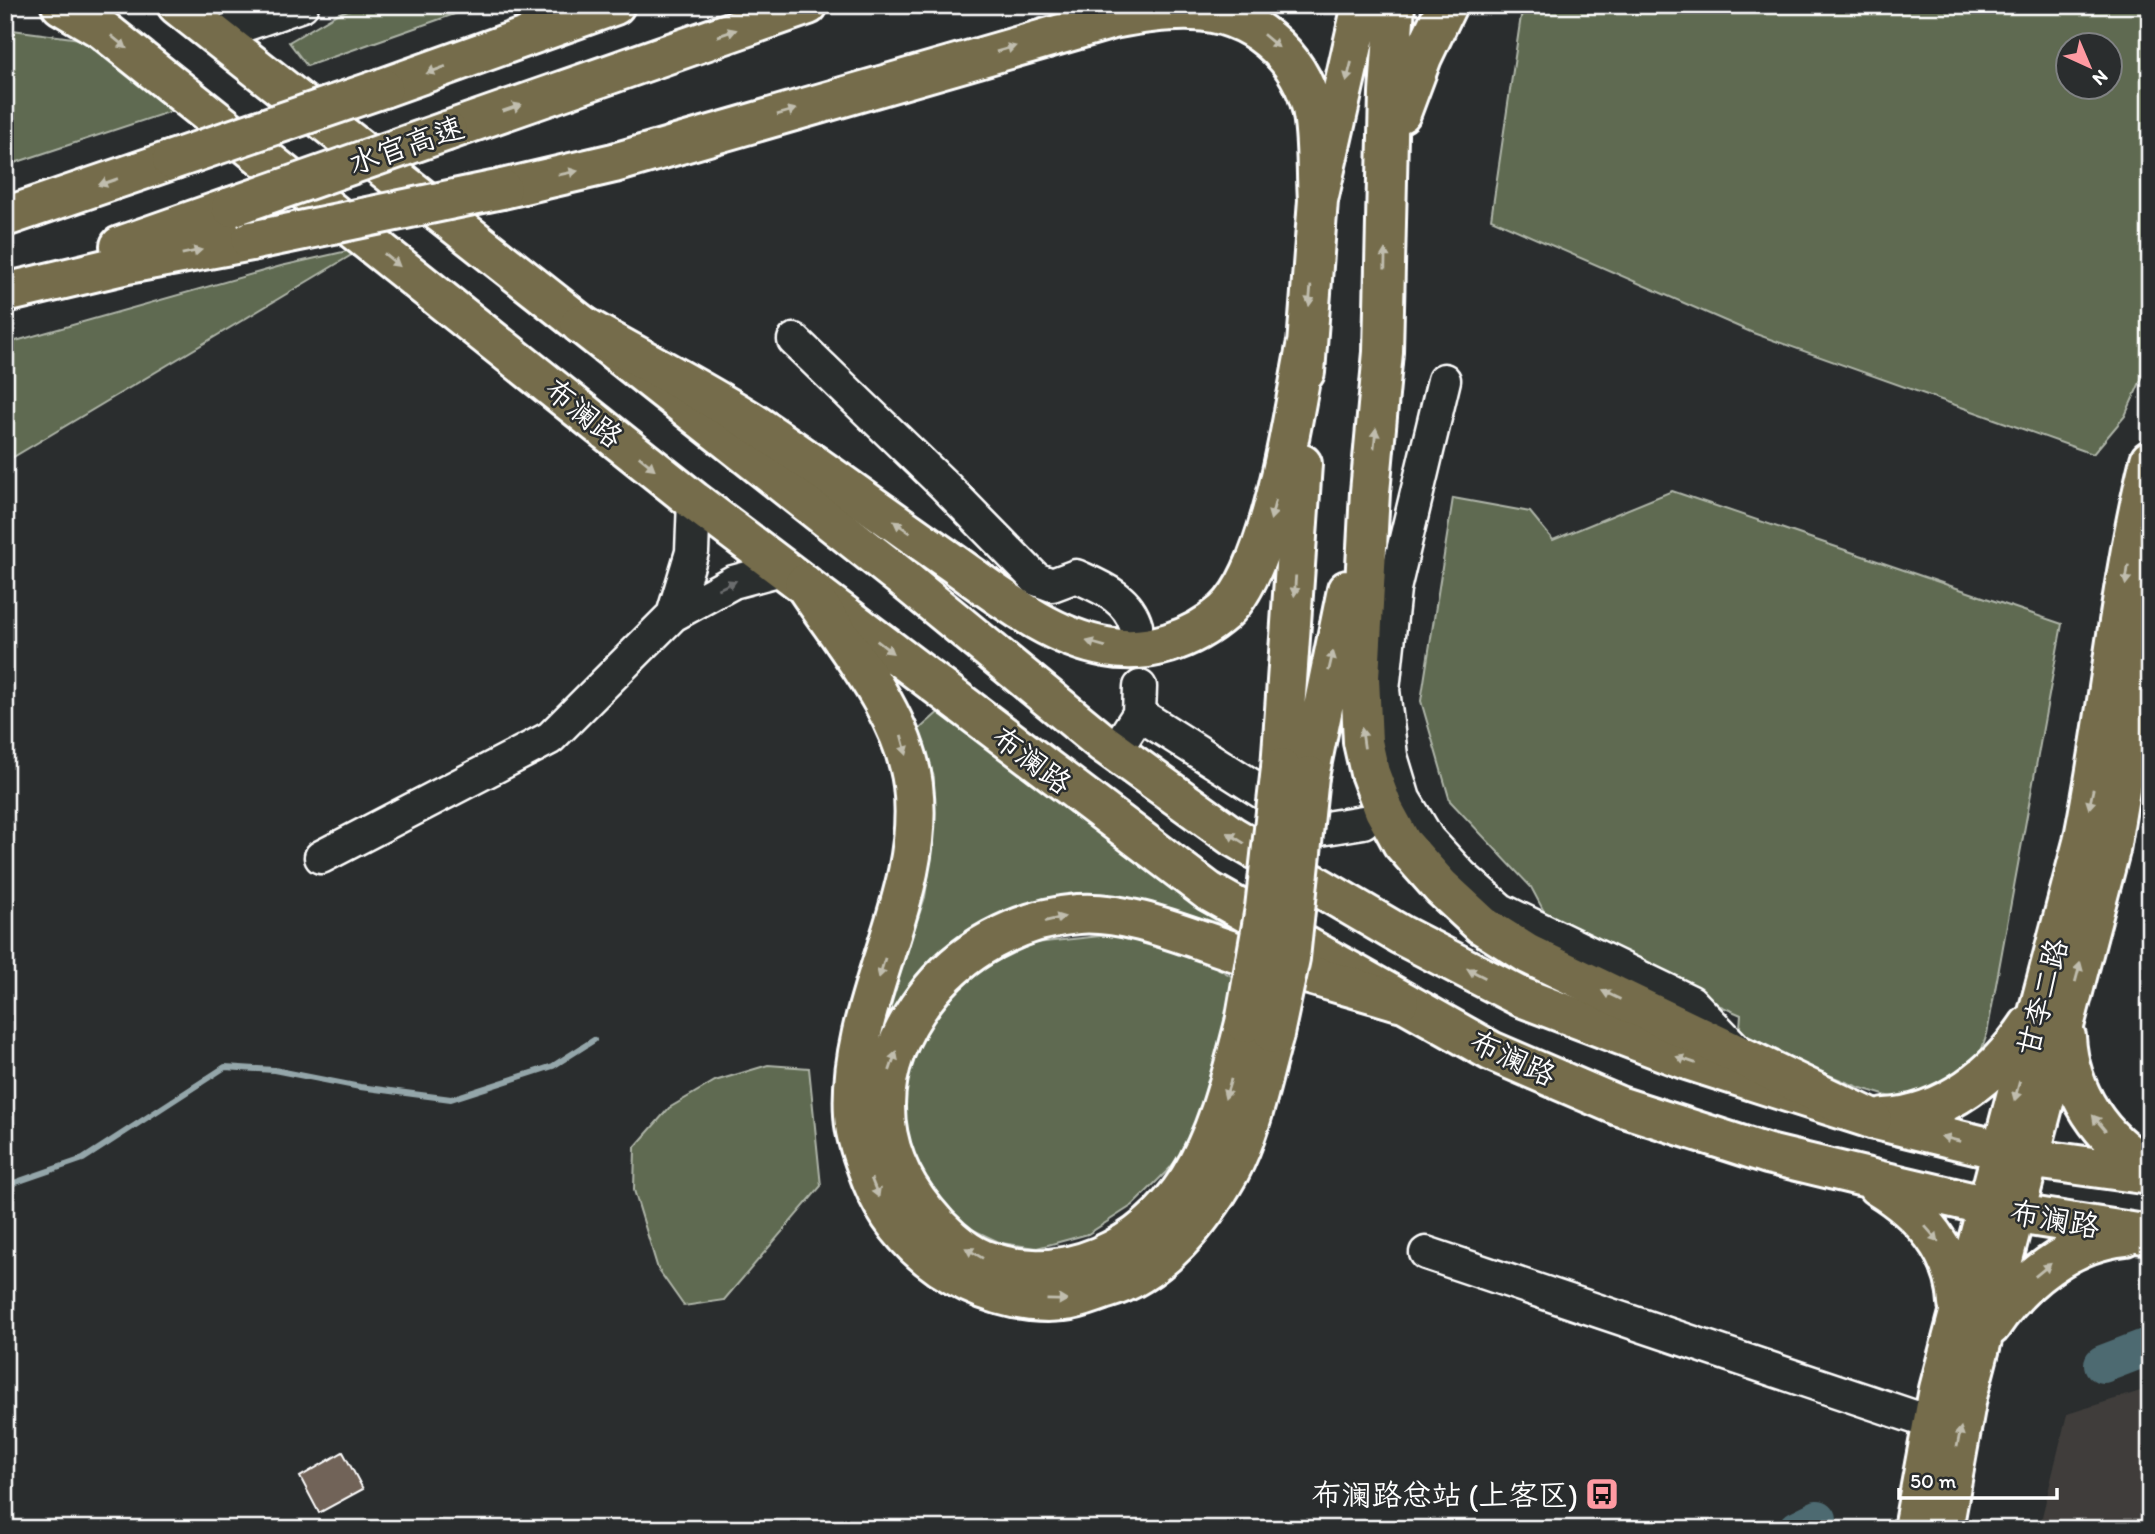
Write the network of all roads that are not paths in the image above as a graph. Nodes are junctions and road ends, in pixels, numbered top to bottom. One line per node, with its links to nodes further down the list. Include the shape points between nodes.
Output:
1 (61, 5): 21 (main road, 布澜路, one-way to 21, via 102,29)
2 (177, 5): 9 (main road, 布澜路)
3 (302, 5): 9 (street)
4 (615, 5): 12 (main road, 水官高速, one-way to 12, bridge)
5 (808, 5): 13 (main road, 水官高速, one-way to 5, bridge)
6 (1362, 5): 11 (main road, one-way to 11)
7 (1395, 5): 10 (main road)
8 (1447, 5): 10 (main road, via 1404,99)
9 (215, 35): 15 (main road, 布澜路)
10 (1387, 187): 20 (main road, one-way to 10, via 1383,352)
11 (1318, 200): 14 (main road, one-way to 11, bridge, via 614,163 1113,19 1158,11 1196,10 1232,19 1284,52 1302,80 1312,110); 17 (main road, one-way to 17)
12 (5, 217)
13 (5, 286)
14 (5, 293)
15 (580, 324): 17 (main road, one-way to 15, via 1272,515 1240,590 1225,611 1175,642 1144,648 1107,647 1068,635 1006,601 753,423); 26 (main road, 布澜路)
16 (793, 340): 25 (street, via 1036,579 1052,585 1076,576 1126,605)
17 (1306, 347): 27 (main road, one-way to 27, via 1296,578)
18 (1444, 380): 33 (street, via 1394,589 1383,690 1401,801 1428,839 1501,910 1691,1002)
19 (2150, 460): 31 (main road, 甘李二路, one-way to 31, via 2136,518)
20 (1370, 492): 27 (main road, one-way to 20, via 1325,688); 33 (main road, one-way to 20, via 1528,954 1482,925 1402,843 1370,773 1361,716)
21 (694, 501): 22 (main road, 布澜路); 24 (street, via 692,552)
22 (795, 576): 24 (street, one-way to 22, via 733,582); 30 (main road, 布澜路, one-way to 30, via 1208,891); 32 (main road, one-way to 32, via 890,714 902,736 913,784 915,839 865,1024 854,1117 863,1157 884,1210 926,1257 967,1284 1012,1298 1065,1301 1112,1288 1153,1266 1179,1241 1230,1169 1247,1126)
23 (2150, 610): 31 (main road, 甘李二路, one-way to 23, via 2110,850)
24 (673, 615): 29 (street, via 550,738)
25 (1136, 625)
26 (1115, 751): 28 (street, via 1140,700 1320,830); 34 (main road, 布澜路, one-way to 26, via 1684,1059 1521,997 1401,935 1232,836)
27 (1295, 772): 32 (main road, bridge, via 1265,908)
28 (1363, 822)
29 (321, 857)
30 (1399, 1001): 32 (main road, one-way to 30, via 1188,1180 1152,1225 1112,1253 1060,1270 1016,1268 979,1258 939,1229 909,1191 888,1147 883,1103 890,1066 910,1018 940,978 981,944 1028,925 1078,914 1133,920); 38 (main road, 布澜路, via 1491,1051 1619,1106 1768,1154)
31 (2052, 1017): 34 (main road, via 1969,1088 1905,1117); 35 (main road, 甘李二路); 36 (main road, one-way to 31, via 2094,1117 2077,1089)
32 (1259, 1028)
33 (1743, 1057): 34 (main road)
34 (1872, 1119): 35 (main road, 布澜路, one-way to 34)
35 (2016, 1154): 37 (main road, 布澜路); 39 (main road, 甘李二路)
36 (2150, 1167)
37 (2150, 1175)
38 (1860, 1176): 39 (main road, 布澜路); 42 (main road, one-way to 42, via 1892,1195 1937,1239 1950,1260)
39 (2001, 1210): 40 (main road, 布澜路); 42 (main road, 甘李二路)
40 (2148, 1235): 42 (main road, one-way to 40, via 2002,1309 2053,1262 2111,1237)
41 (1426, 1253): 43 (street)
42 (1970, 1329): 43 (main road, 甘李二路); 45 (main road, 甘李二路, one-way to 42, via 1965,1409)
43 (1932, 1423): 44 (main road, 甘李二路)
44 (1913, 1529)
45 (1943, 1529)

